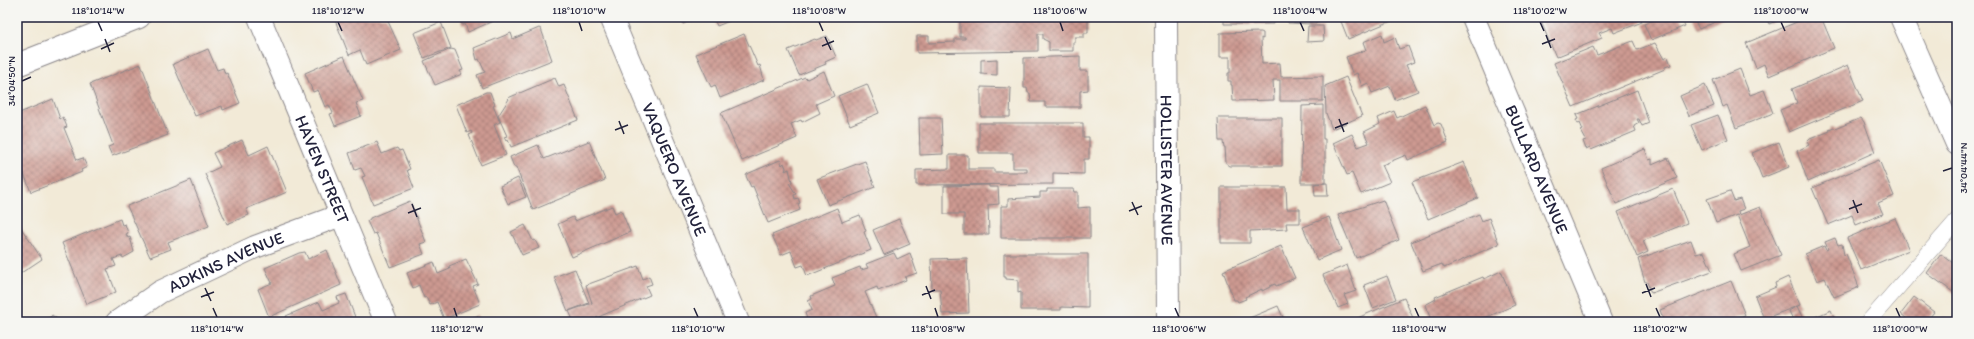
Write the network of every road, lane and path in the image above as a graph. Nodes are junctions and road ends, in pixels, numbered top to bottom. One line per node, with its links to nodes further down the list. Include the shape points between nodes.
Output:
1 (139, 17): 7 (street)
2 (259, 17): 9 (street, HAVEN STREET)
3 (611, 17): 13 (street, VAQUERO AVENUE)
4 (1166, 17): 14 (street, HOLLISTER AVENUE)
5 (1473, 17): 15 (street, BULLARD AVENUE)
6 (1901, 17): 8 (street)
7 (17, 65)
8 (1957, 144)
9 (341, 215): 11 (street, ADKINS AVENUE, via 255,247 160,292); 12 (street, HAVEN STREET)
10 (1957, 220): 16 (lane)
11 (117, 322)
12 (386, 322)
13 (738, 322)
14 (1170, 322)
15 (1601, 322)
16 (1868, 322)

